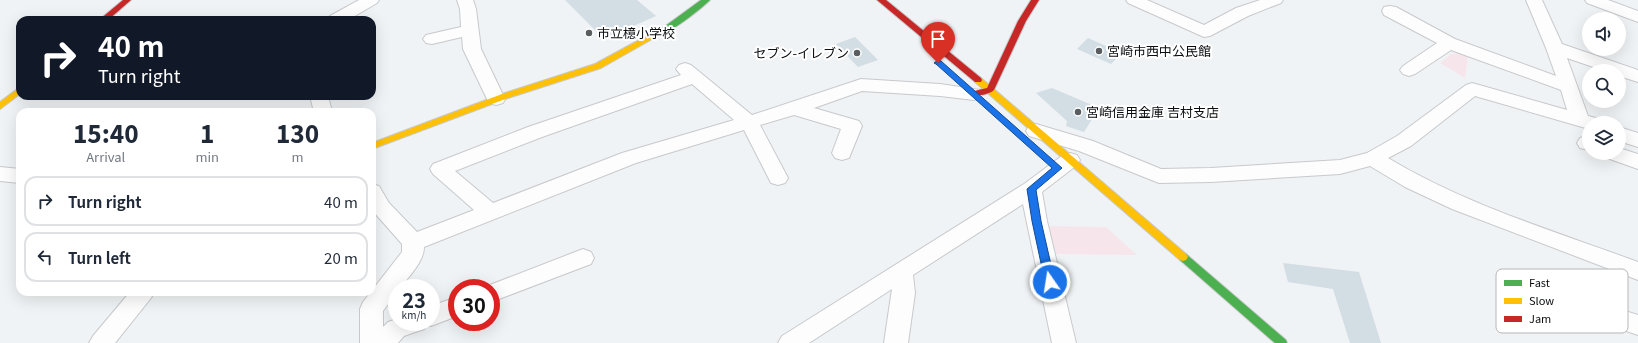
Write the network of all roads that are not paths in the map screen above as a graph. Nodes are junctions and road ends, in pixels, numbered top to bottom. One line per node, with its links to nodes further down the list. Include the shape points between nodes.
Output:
1 (127, 0): 12 (street)
2 (371, 0): 13 (street)
3 (465, 0): 16 (street)
4 (706, 0): 27 (street, via 667,29 598,66)
5 (1035, 0): 25 (street)
6 (1134, 0): 17 (street)
7 (1275, 0): 17 (street, via 1242,12)
8 (1534, 0): 21 (street)
9 (1593, 0): 14 (street)
10 (878, 3): 15 (street); 25 (street)
11 (1390, 11): 20 (street)
12 (108, 16)
13 (343, 16)
14 (1638, 18)
15 (892, 21)
16 (470, 30): 18 (street); 27 (street, via 472,49)
17 (1204, 32): 19 (street, via 1202,34)
18 (432, 39)
19 (1217, 43)
20 (1449, 43): 22 (street); 24 (street)
21 (1555, 48): 23 (street); 24 (street)
22 (1409, 70)
23 (1638, 76)
24 (1569, 87): 30 (street)
25 (976, 92): 29 (street, via 861,85); 33 (street)
26 (16, 93): 28 (street)
27 (496, 99): 36 (street)
28 (0, 106)
29 (796, 108): 32 (street); 37 (street, via 852,126)
30 (1582, 116)
31 (1582, 120): 38 (street, via 1472,89 1404,141)
32 (749, 122): 44 (street); 47 (street, via 629,158); 47 (street, via 690,73 440,169)
33 (1036, 131): 38 (street, via 1086,146 1159,176 1340,166); 41 (street)
34 (1626, 136): 35 (street)
35 (1638, 140)
36 (376, 144)
37 (842, 153)
38 (1372, 158): 50 (street, via 1412,182 1459,204)
39 (1626, 158): 40 (street)
40 (1638, 162)
41 (1061, 166): 45 (street); 63 (street)
42 (0, 174): 43 (street)
43 (16, 176)
44 (778, 178)
45 (1032, 189): 51 (street); 62 (street, via 1036,221)
46 (376, 198): 48 (street, via 382,209)
47 (490, 212): 48 (street)
48 (414, 242): 58 (street, via 413,254 371,308)
49 (583, 258): 52 (street)
50 (1638, 271)
51 (902, 272): 60 (street); 61 (street, via 904,293)
52 (500, 290)
53 (140, 296): 57 (street)
54 (1628, 322): 55 (street)
55 (1638, 325)
56 (395, 331): 59 (street)
57 (101, 343)
58 (372, 343)
59 (382, 343)
60 (790, 343)
61 (896, 343)
62 (1064, 343)
63 (1282, 343)

